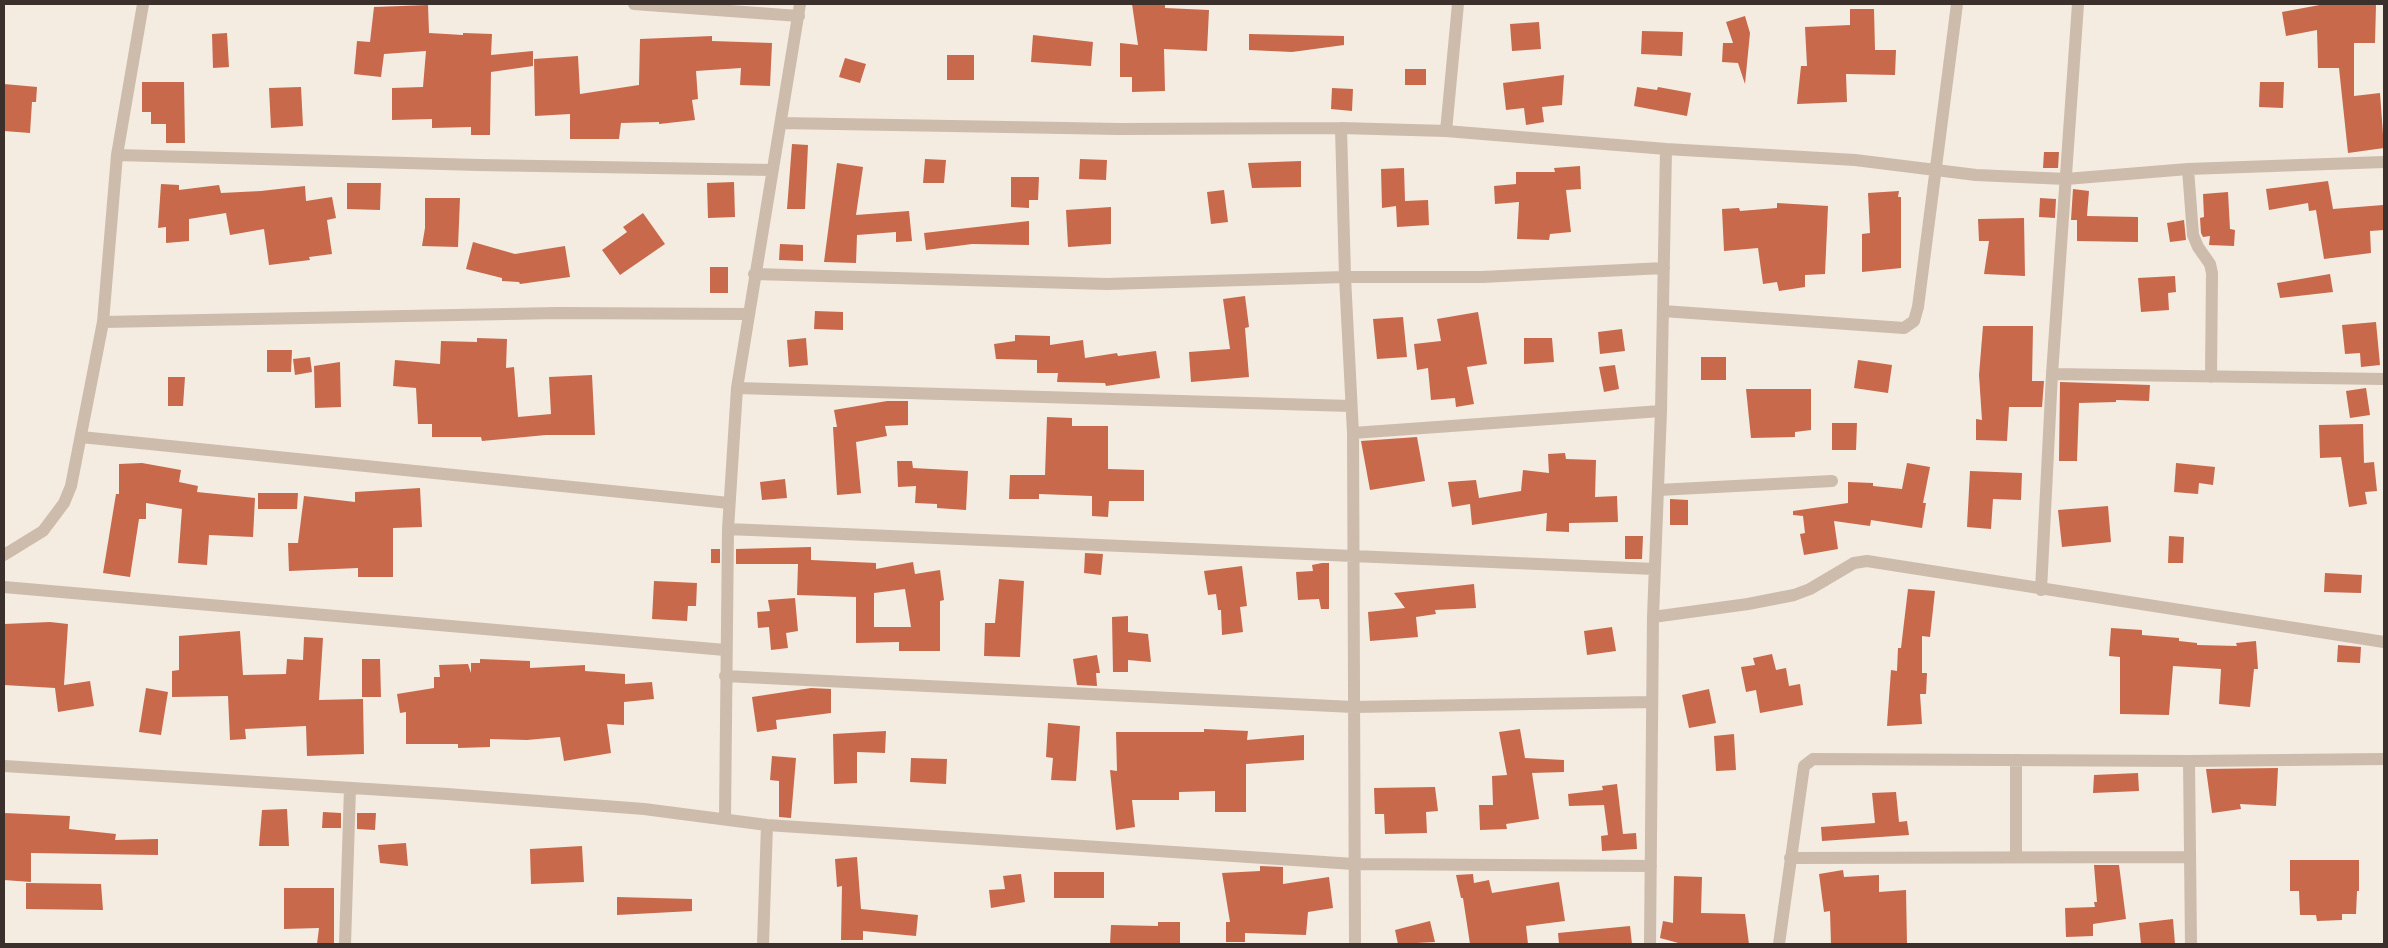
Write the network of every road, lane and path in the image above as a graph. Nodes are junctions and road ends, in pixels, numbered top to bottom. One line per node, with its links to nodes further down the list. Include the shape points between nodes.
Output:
1 (143, 4): 11 (street)
2 (634, 4): 6 (street)
3 (1458, 4): 9 (street)
4 (1957, 4): 13 (street)
5 (2078, 4): 16 (street)
6 (799, 10): 7 (street)
7 (781, 123): 8 (street, via 1120,129); 15 (street)
8 (1341, 128): 9 (street); 19 (street)
9 (1446, 131): 10 (street)
10 (1666, 149): 13 (street, via 1855,160); 17 (street)
11 (117, 156): 15 (street); 22 (street)
12 (2384, 162): 14 (street)
13 (1935, 169): 16 (street, via 1976,175); 20 (street, via 1918,307 1910,326)
14 (2188, 169): 16 (street); 24 (street, via 2193,234 2212,273)
15 (772, 170): 18 (street)
16 (2066, 179): 23 (street)
17 (1664, 268): 19 (street, via 1482,277); 20 (street)
18 (754, 274): 19 (street, via 1054,284); 21 (street)
19 (1344, 277): 27 (street)
20 (1663, 310): 28 (street)
21 (748, 314): 22 (street, via 557,313); 26 (street)
22 (103, 322): 30 (street)
23 (2052, 374): 24 (street); 39 (street)
24 (2211, 378): 25 (street)
25 (2384, 379)
26 (736, 388): 27 (street); 33 (street)
27 (1351, 406): 29 (street)
28 (1660, 411): 29 (street); 32 (street)
29 (1353, 433): 36 (street)
30 (81, 438): 33 (street); 35 (street, via 71,486 55,516 43,531)
31 (1832, 481): 32 (street)
32 (1658, 490): 37 (street)
33 (730, 503): 34 (street)
34 (728, 529): 36 (street); 42 (street)
35 (4, 555)
36 (1354, 558): 37 (street); 45 (street)
37 (1654, 569): 40 (street)
38 (4, 587): 42 (street)
39 (2041, 590): 40 (street, via 1868,561 1854,563 1794,595); 41 (street)
40 (1653, 617): 44 (street)
41 (2384, 642)
42 (725, 650): 43 (street)
43 (725, 676): 45 (street); 51 (street)
44 (1652, 702): 45 (street); 57 (street)
45 (1353, 707): 56 (street)
46 (2384, 759): 48 (street)
47 (2016, 760): 48 (street); 53 (street); 55 (street, via 1813,758 1804,766)
48 (2189, 761): 54 (street)
49 (4, 766): 50 (street)
50 (350, 788): 51 (street, via 644,809); 58 (street)
51 (725, 818): 52 (street)
52 (767, 825): 56 (street); 59 (street)
53 (2016, 857): 54 (street); 55 (street)
54 (2190, 857): 63 (street)
55 (1790, 858): 62 (street)
56 (1354, 864): 57 (street); 60 (street)
57 (1652, 866): 61 (street)
58 (345, 944)
59 (763, 944)
60 (1354, 944)
61 (1650, 944)
62 (1779, 944)
63 (2192, 944)

